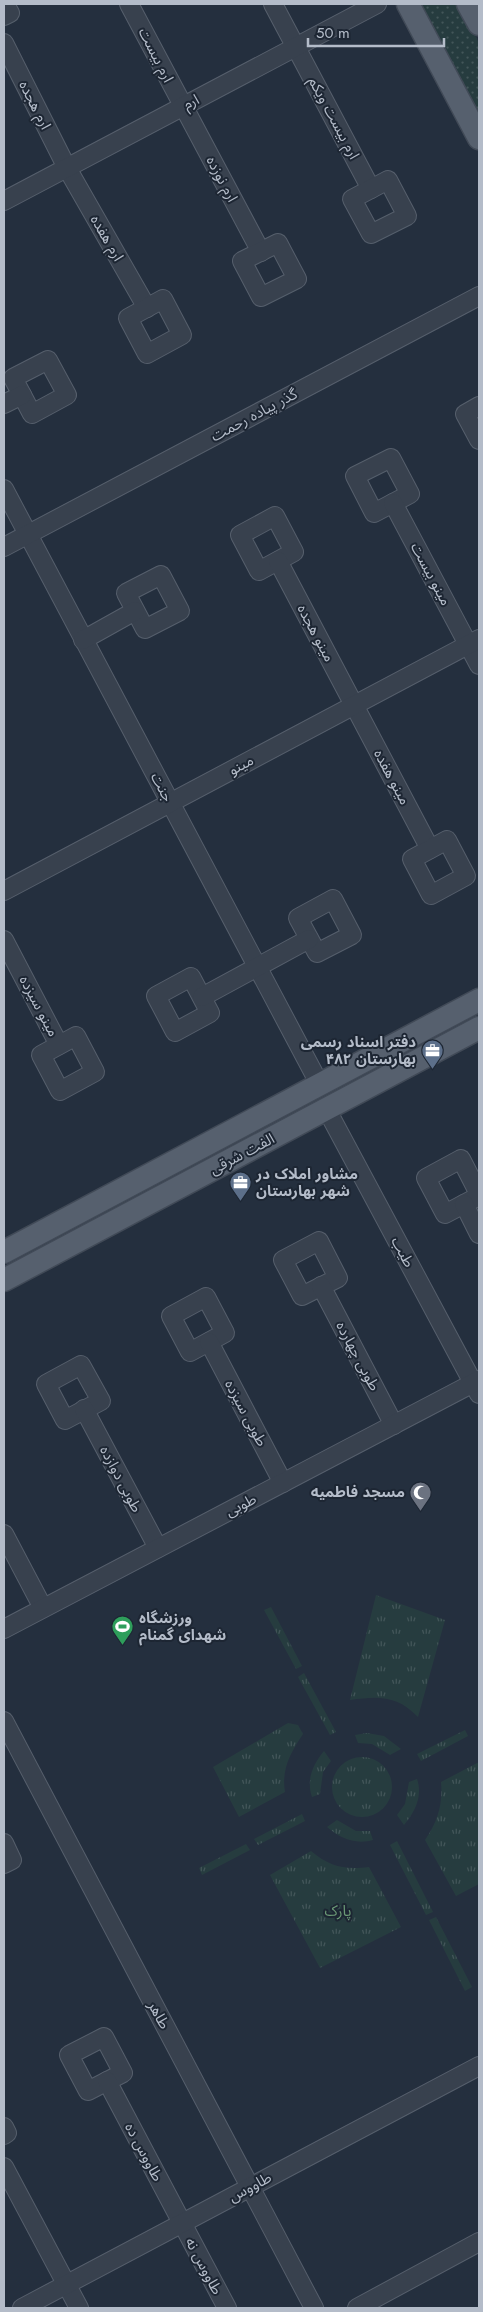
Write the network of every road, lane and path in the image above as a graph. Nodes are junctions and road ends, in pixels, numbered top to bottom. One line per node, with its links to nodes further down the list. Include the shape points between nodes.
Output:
1 (5, 4): 7 (street, via 10,13)
2 (129, 4): 11 (street, ارم بیست)
3 (274, 4): 10 (street, ارم بیست ویکم)
4 (378, 4): 10 (street, ارم)
5 (408, 4): 12 (main road)
6 (468, 4): 8 (main road)
7 (4, 16)
8 (479, 24)
9 (4, 42): 13 (street, ارم هجده)
10 (296, 47): 11 (street, ارم); 14 (street, ارم بیست ویکم)
11 (182, 106): 13 (street, ارم); 16 (street, ارم نوزده)
12 (479, 138)
13 (67, 168): 15 (street, ارم); 18 (street, ارم هفده)
14 (371, 189)
15 (4, 201)
16 (261, 252)
17 (479, 296): 25 (street, گذر پیاده رحمت)
18 (147, 308)
19 (22, 396): 20 (street)
20 (4, 404)
21 (479, 406): 22 (street, via 465,414)
22 (479, 440)
23 (4, 489): 25 (street, جنت)
24 (393, 502): 30 (street, مینو بیست)
25 (28, 535): 26 (street, گذر پیاده رحمت); 29 (street, جنت)
26 (4, 547)
27 (278, 561): 32 (street, مینو هجده)
28 (135, 611): 29 (street)
29 (83, 640): 33 (street, جنت)
30 (474, 642): 31 (street, مینو بیست); 32 (street, مینو)
31 (479, 665)
32 (354, 705): 33 (street, مینو); 34 (street, مینو هفده)
33 (170, 803): 35 (street, مینو); 38 (street, جنت)
34 (430, 849)
35 (4, 891)
36 (309, 939): 38 (street)
37 (4, 940): 42 (street, مینو سیزده)
38 (257, 967): 39 (street); 43 (street, جنت)
39 (202, 997)
40 (479, 1000): 43 (main road, الفت شرقی)
41 (479, 1028): 44 (main road, الفت شرقی)
42 (59, 1045)
43 (320, 1084): 47 (main road, الفت شرقی)
44 (327, 1110): 48 (main road, الفت شرقی); 51 (street, طیب)
45 (474, 1198): 46 (street)
46 (479, 1234)
47 (4, 1252)
48 (4, 1280)
49 (321, 1286): 53 (street, طوبی چهارده)
50 (209, 1342): 54 (street, طوبی سیزده)
51 (477, 1386): 53 (street, طوبی)
52 (84, 1410): 56 (street, طوبی دوازده)
53 (394, 1425): 54 (street, طوبی)
54 (283, 1483): 56 (street, طوبی)
55 (4, 1534): 57 (street)
56 (158, 1548): 57 (street, طوبی)
57 (43, 1608): 58 (street, طوبی)
58 (4, 1629)
59 (4, 1721): 67 (street, طاهر)
60 (4, 1843): 61 (street, via 12,1860)
61 (4, 1864)
62 (479, 2066): 67 (street, طاووس)
63 (107, 2081): 68 (street, طاووس ده)
64 (4, 2127): 65 (street, via 7,2133)
65 (4, 2135)
66 (4, 2167): 70 (street)
67 (250, 2187): 68 (street, طاووس); 74 (street, طاهر)
68 (182, 2223): 70 (street, طاووس); 73 (street, طاووس نه)
69 (479, 2242): 75 (street)
70 (66, 2285): 71 (street, طاووس); 72 (street)
71 (22, 2308)
72 (79, 2308)
73 (227, 2308)
74 (314, 2308)
75 (357, 2308)

